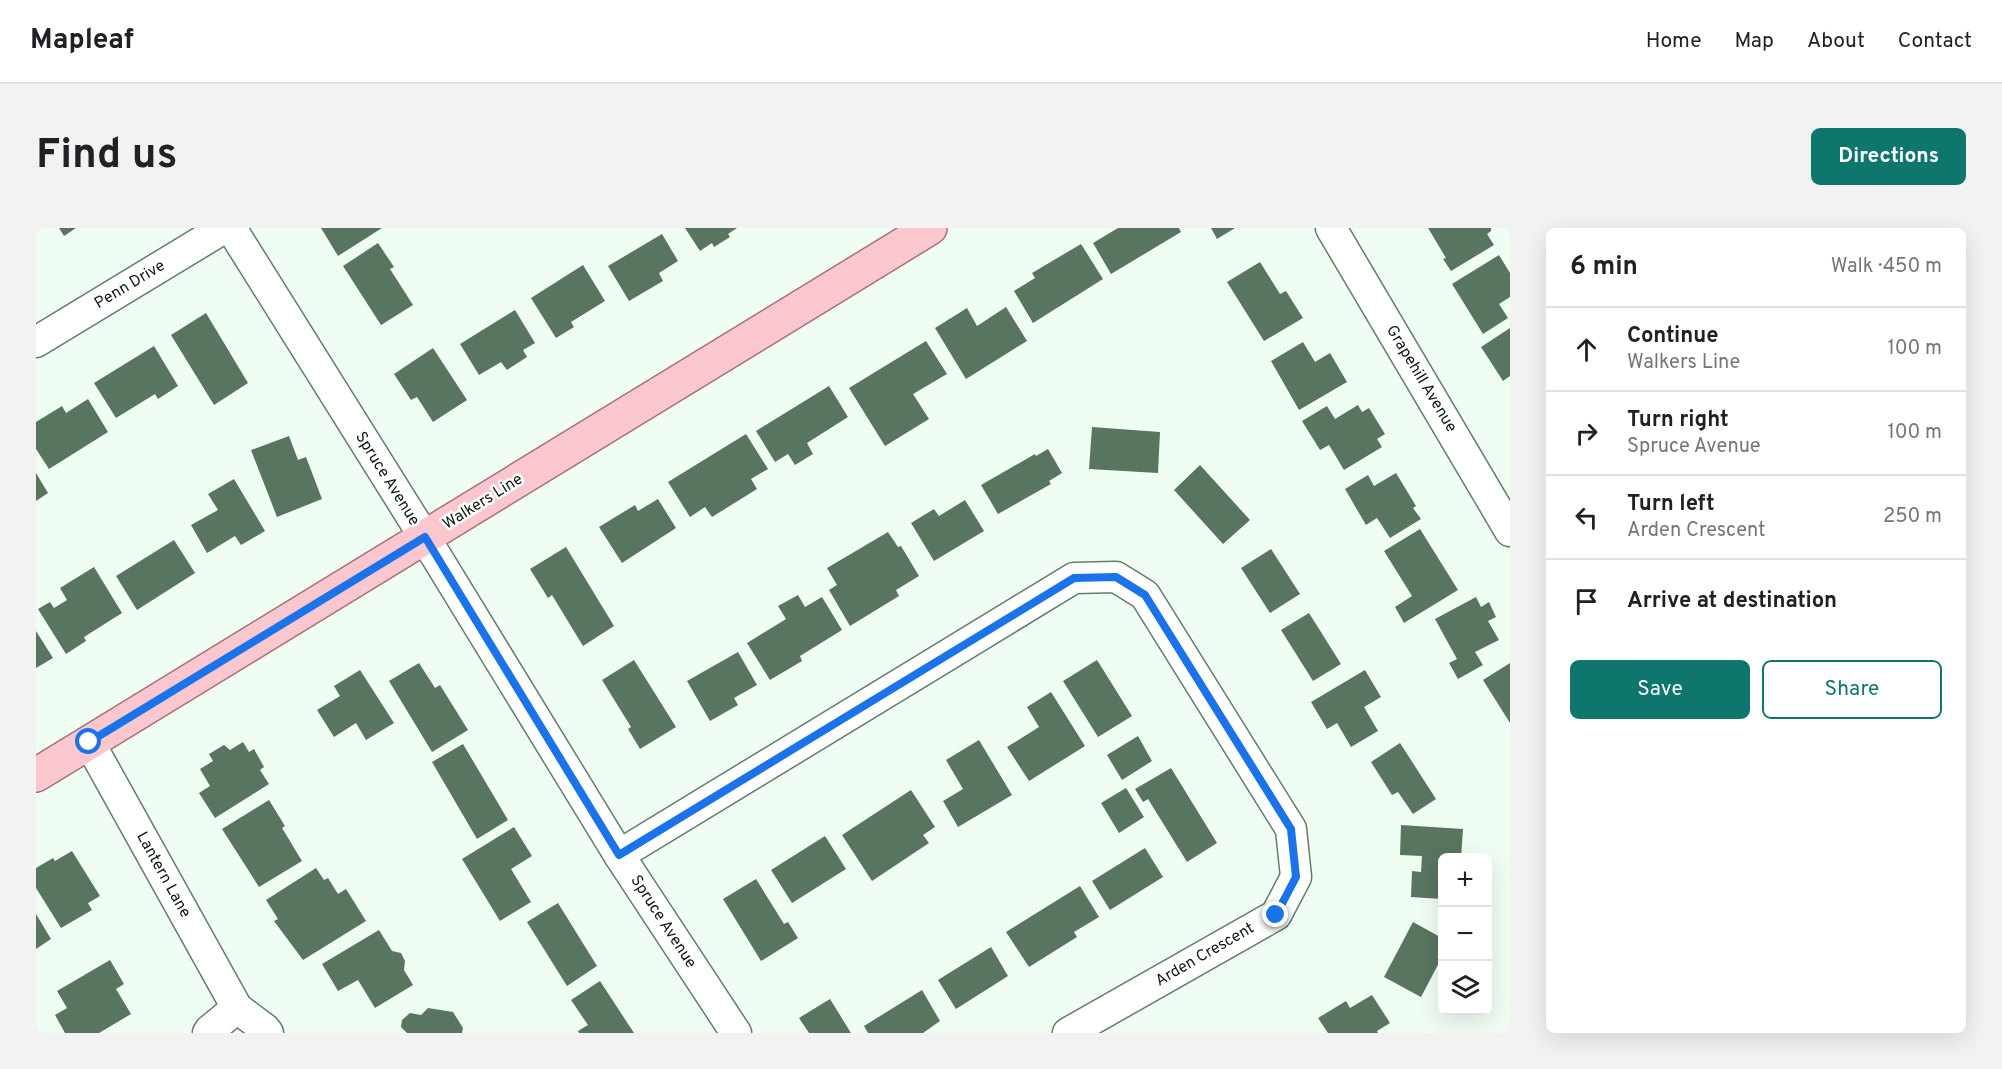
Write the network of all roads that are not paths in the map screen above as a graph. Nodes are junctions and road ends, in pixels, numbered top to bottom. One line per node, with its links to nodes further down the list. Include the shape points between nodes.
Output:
1 (224, 228): 5 (street, Penn Drive)
2 (231, 228): 7 (street, Spruce Avenue)
3 (930, 228): 7 (main road, Walkers Line)
4 (1331, 228): 6 (street, Grapehill Avenue)
5 (36, 342)
6 (1510, 531)
7 (425, 537): 8 (main road, Walkers Line); 10 (street, Spruce Avenue)
8 (89, 742): 9 (main road, Walkers Line); 11 (street, Lantern Lane)
9 (36, 775)
10 (619, 855): 14 (street, Spruce Avenue); 15 (street, Arden Crescent, via 1074,578 1116,577 1145,595 1291,829 1296,877 1276,915)
11 (237, 1008): 12 (street); 13 (street, Lantern Lane)
12 (208, 1033)
13 (267, 1033)
14 (736, 1033)
15 (1068, 1033)

